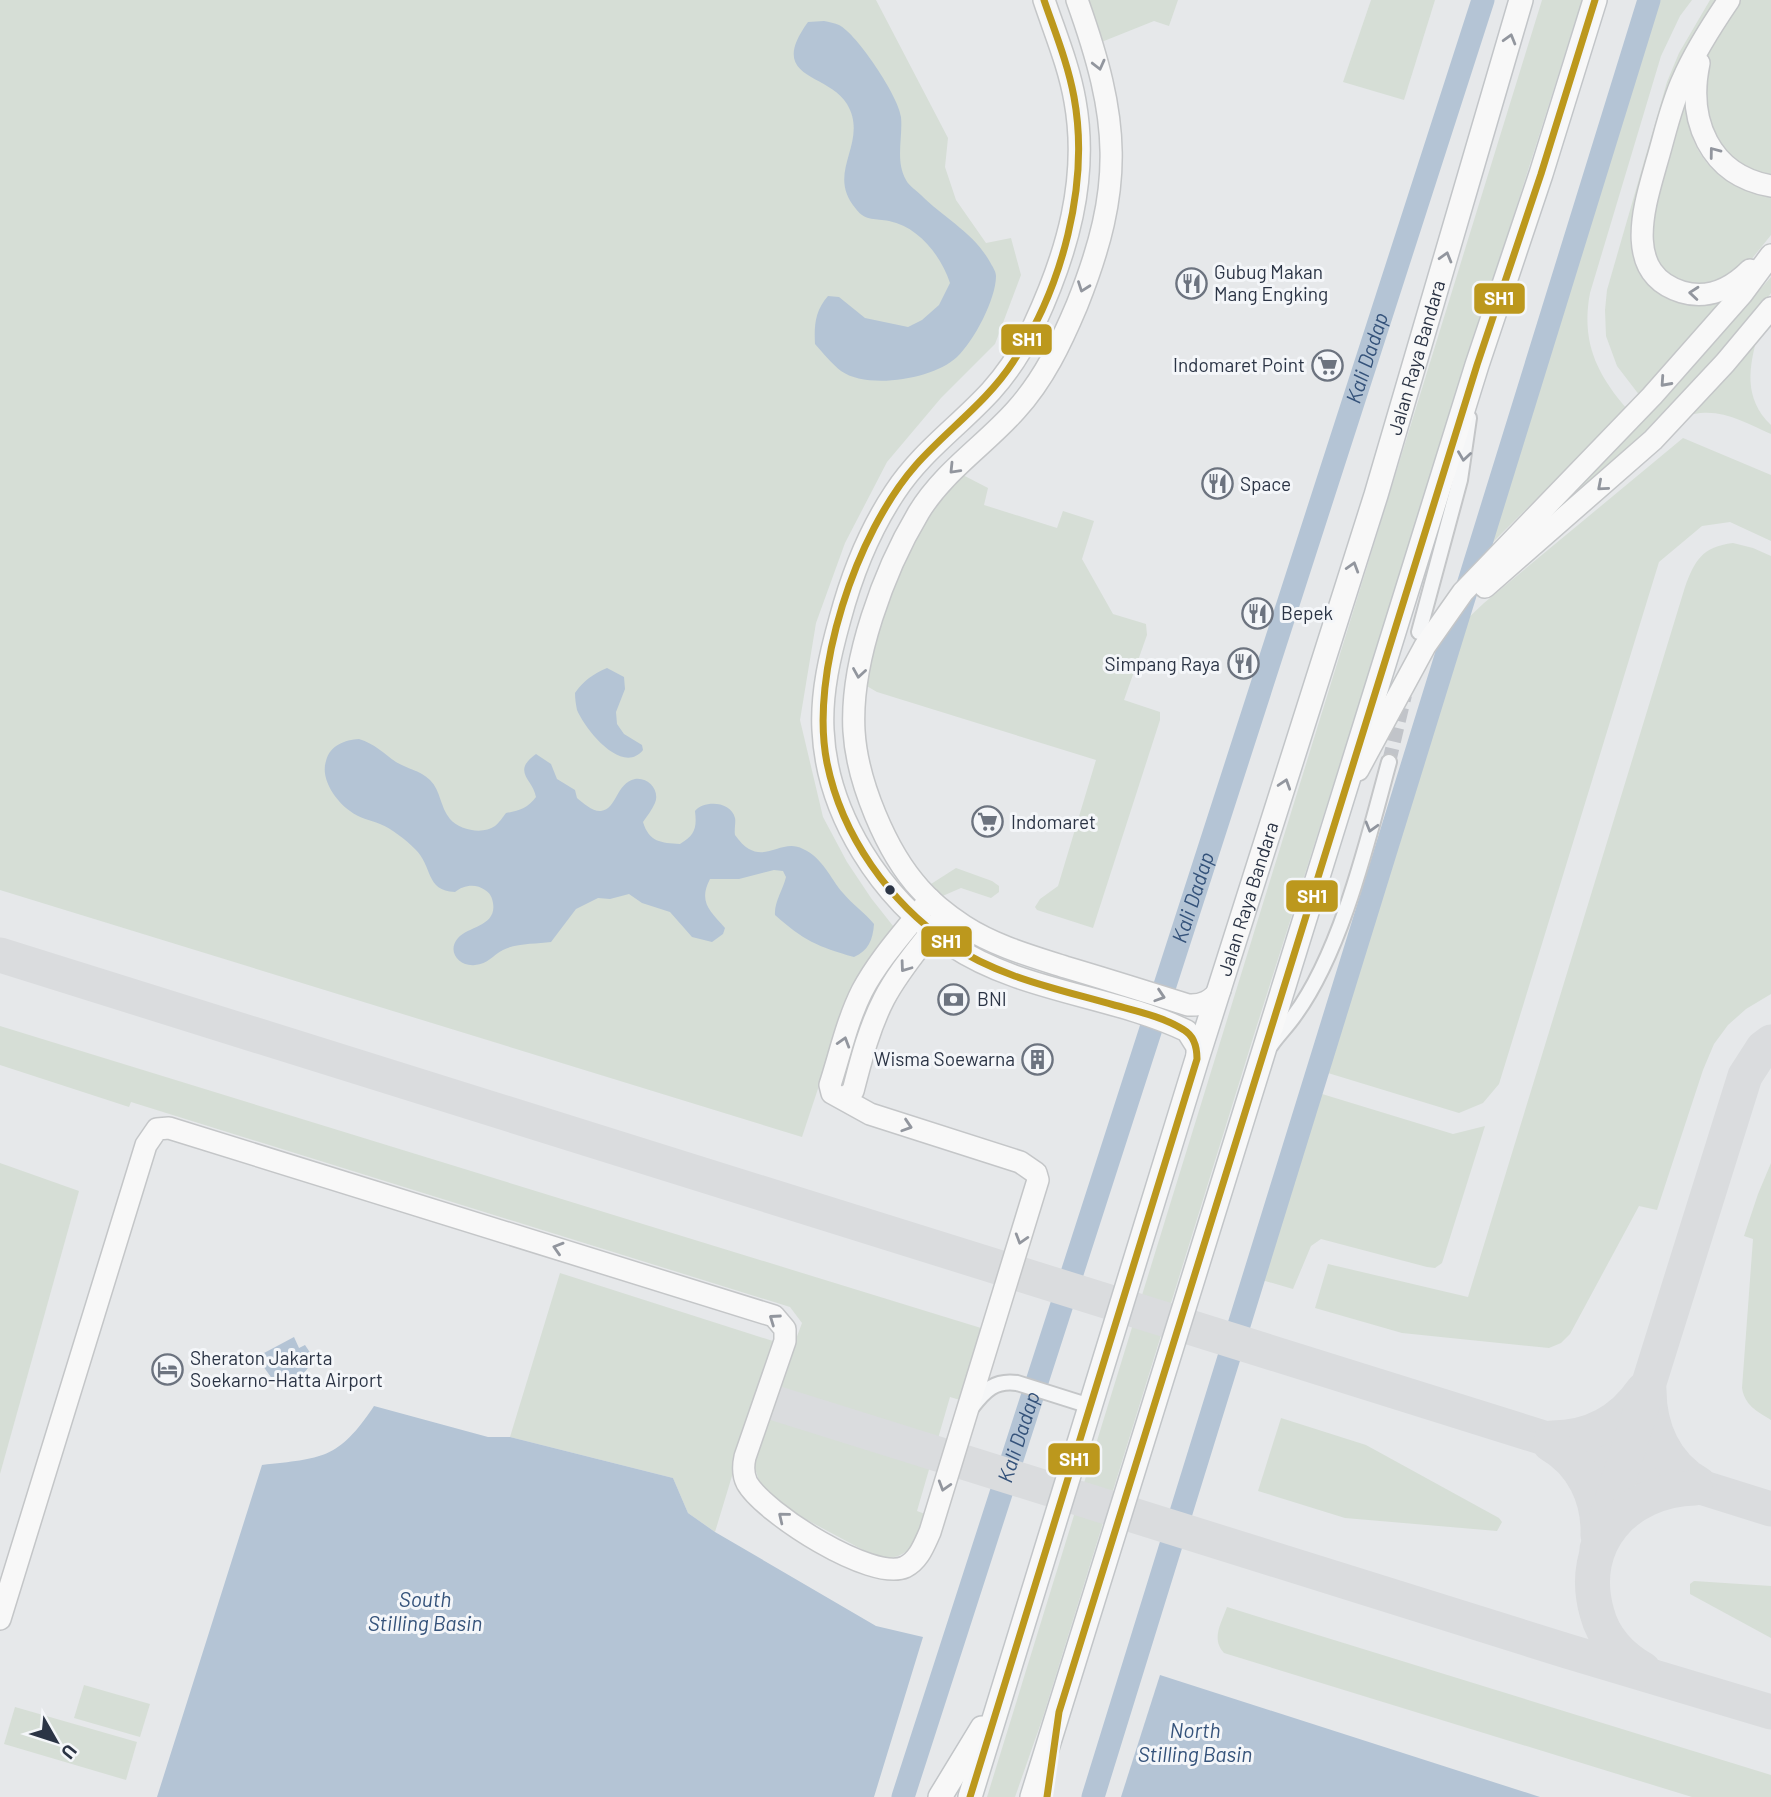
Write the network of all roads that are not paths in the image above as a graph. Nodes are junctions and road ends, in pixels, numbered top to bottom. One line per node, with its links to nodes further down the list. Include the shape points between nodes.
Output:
1 (1044, 0): 16 (street, via 1067,67 1079,129 1080,177 1061,257 1035,323 1008,369 894,492 850,583 827,673 825,755 838,799 884,885)
2 (1077, 0): 15 (street, one-way to 15, via 1097,55 1111,126 1111,183 1091,265 1065,333 1034,388 939,484 890,565 856,696 854,731 861,768 884,832 920,889)
3 (1521, 0): 17 (main road, Jalan Raya Bandara, one-way to 3, via 1379,483)
4 (1595, 0): 10 (main road)
5 (1729, 0): 6 (street)
6 (1703, 40): 7 (street, one-way to 6, via 1729,169 1703,136 1695,106); 8 (street, one-way to 6, via 1740,280 1703,295 1682,292 1663,282 1650,266 1642,243 1643,213 1675,101)
7 (1771, 186)
8 (1771, 252): 11 (street, one-way to 11, via 1699,345 1581,470)
9 (1771, 308): 11 (street, one-way to 11, via 1653,440)
10 (1477, 365): 12 (street, one-way to 12); 14 (main road)
11 (1520, 543): 12 (street, via 1463,592)
12 (1433, 630): 14 (street)
13 (1390, 762): 18 (street, one-way to 18, via 1336,934 1296,1014)
14 (1338, 813): 18 (main road)
15 (938, 905): 16 (street); 17 (street, one-way to 17, via 979,935 1013,950 1188,1005 1202,1005)
16 (924, 924): 19 (street, via 969,956 1006,971 1179,1027 1194,1040); 21 (street, one-way to 21, via 884,999 853,1091 845,1098 870,1114 1020,1162 1036,1173 1038,1180)
17 (1220, 990): 19 (main road, Jalan Raya Bandara)
18 (1262, 1055): 24 (main road)
19 (1197, 1059): 20 (main road, Jalan Raya Bandara)
20 (1090, 1406): 21 (street, via 1004,1381 990,1387); 23 (main road, Jalan Raya Bandara)
21 (964, 1421): 22 (street, one-way to 22, via 930,1532 918,1556 895,1570 866,1564 798,1529 753,1492 744,1475 745,1457 785,1340 785,1329 774,1316 169,1128 157,1129 146,1145)
22 (0, 1619)
23 (1001, 1697): 25 (main road); 26 (main road, Jalan Raya Bandara)
24 (1059, 1712): 27 (main road); 28 (main road)
25 (940, 1797)
26 (970, 1797)
27 (1032, 1797)
28 (1047, 1797)

